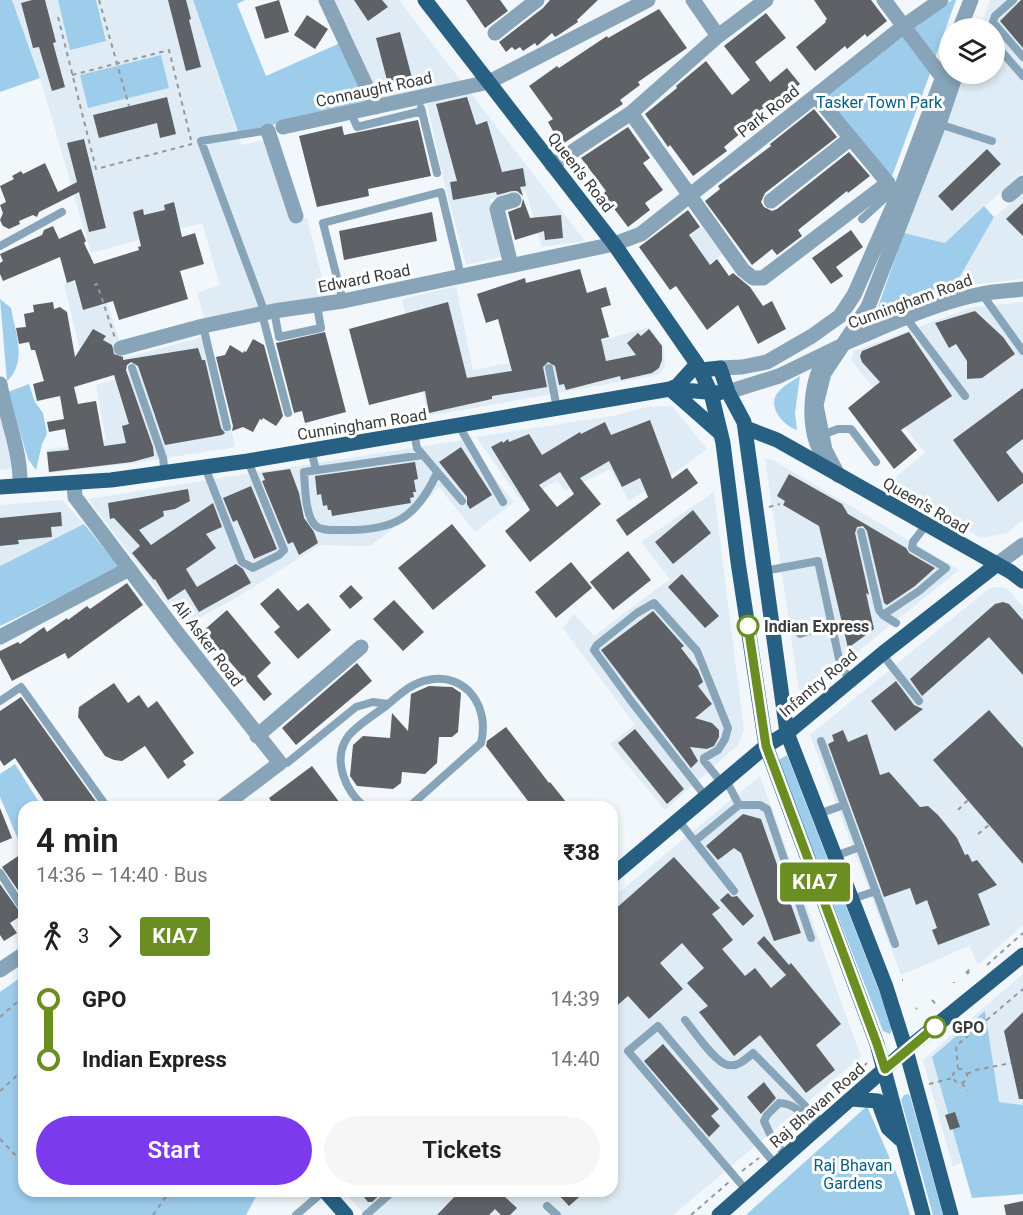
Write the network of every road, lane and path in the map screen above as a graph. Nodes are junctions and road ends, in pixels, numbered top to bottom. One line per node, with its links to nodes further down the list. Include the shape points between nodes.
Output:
1 (99, 0): 21 (path)
2 (326, 0): 31 (street)
3 (425, 0): 25 (main road, Queen's Road)
4 (537, 0): 17 (street)
5 (648, 0): 25 (street, Connaught Road)
6 (693, 0): 18 (street)
7 (766, 0): 18 (street)
8 (884, 0): 16 (street)
9 (941, 0): 16 (street, Park Road)
10 (971, 0): 14 (street)
11 (981, 0): 15 (street)
12 (1012, 0): 20 (lane, via 993,22)
13 (58, 17): 23 (path)
14 (970, 18)
15 (974, 18)
16 (904, 26): 22 (street); 28 (street, Park Road)
17 (495, 33)
18 (718, 36): 33 (street)
19 (1005, 56): 24 (lane)
20 (1023, 57)
21 (117, 63): 23 (path); 30 (path); 39 (path, via 169,50)
22 (939, 64)
23 (72, 75): 39 (path, via 96,169)
24 (1023, 76)
25 (489, 82): 29 (street, Connaught Road); 40 (main road, Queen's Road)
26 (945, 84): 43 (street)
27 (947, 84): 34 (street)
28 (816, 96): 37 (street); 45 (street, Park Road)
29 (420, 105): 31 (street, Connaught Road); 32 (lane, via 357,127); 41 (lane)
30 (129, 106)
31 (376, 107): 32 (street, Connaught Road)
32 (351, 113): 35 (street, Connaught Road)
33 (631, 113): 40 (street); 45 (street)
34 (939, 124): 38 (lane); 63 (street, via 868,307)
35 (283, 127): 36 (lane, Connaught Road)
36 (268, 131): 39 (lane, Connaught Road); 49 (street)
37 (851, 138): 43 (street); 47 (street)
38 (992, 141)
39 (196, 142): 60 (lane)
40 (552, 165): 51 (main road, Queen's Road)
41 (437, 174)
42 (1023, 183): 44 (street)
43 (896, 185): 45 (street, via 764,278 753,278 743,270); 50 (lane); 70 (street, via 854,295 840,316 767,362)
44 (1008, 195)
45 (690, 196): 51 (street, Park Road, via 641,234)
46 (514, 200): 53 (street, via 497,209)
47 (771, 201)
48 (62, 212): 52 (lane)
49 (296, 216)
50 (862, 219)
51 (614, 244): 53 (street, Edward Road); 67 (main road, Queen's Road)
52 (0, 246)
53 (511, 266): 54 (street, Edward Road)
54 (461, 276): 58 (street, Edward Road); 58 (lane, via 441,192 323,223)
55 (94, 285): 64 (path, via 97,284 118,349)
56 (1023, 289): 57 (street, Cunningham Road)
57 (982, 294): 61 (street, Cunningham Road); 65 (lane)
58 (343, 301): 59 (street, Edward Road)
59 (317, 306): 60 (street, Edward Road); 60 (lane, via 321,328 279,337)
60 (267, 313): 62 (street, Edward Road); 77 (lane)
61 (907, 319): 63 (street, Cunningham Road); 75 (lane)
62 (203, 326): 64 (street, Edward Road); 80 (lane)
63 (845, 343): 66 (street, Cunningham Road); 84 (street, via 821,384 816,405)
64 (122, 348)
65 (1023, 351)
66 (828, 352): 73 (street, Cunningham Road, via 779,376); 93 (lane, via 816,369 809,409 813,442)
67 (699, 367): 70 (main road); 72 (main road); 74 (main road, Queen's Road)
68 (132, 368): 94 (lane)
69 (549, 368): 76 (lane)
70 (720, 368): 73 (main road)
71 (0, 384): 96 (street, via 21,474)
72 (670, 389): 74 (main road, Cunningham Road); 76 (main road, Cunningham Road); 83 (main road)
73 (728, 392): 74 (main road, Cunningham Road); 81 (main road)
74 (711, 393): 83 (main road, Queen's Road)
75 (965, 396)
76 (557, 408): 79 (main road, Cunningham Road)
77 (288, 413)
78 (321, 425): 85 (path)
79 (459, 426): 82 (main road, Cunningham Road); 99 (lane)
80 (227, 427)
81 (746, 428): 83 (main road); 93 (main road, Queen's Road, via 777,440); 107 (main road)
82 (414, 433): 86 (main road, Cunningham Road); 87 (lane)
83 (721, 434): 123 (main road, Queen's Road)
84 (820, 436): 89 (lane, via 851,429); 93 (street)
85 (323, 437)
86 (311, 450): 88 (main road, Cunningham Road); 91 (lane)
87 (423, 455): 91 (lane); 92 (lane)
88 (248, 461): 90 (main road, Cunningham Road); 90 (lane, via 284,550 253,567 242,562)
89 (876, 462)
90 (205, 467): 94 (main road, Cunningham Road)
91 (316, 470): 92 (lane, via 304,472 306,503 314,523 324,529 360,530 393,525 410,513 429,491)
92 (437, 472): 98 (lane)
93 (832, 472): 102 (main road, Queen's Road)
94 (165, 473): 95 (main road, Cunningham Road)
95 (74, 483): 96 (main road, Cunningham Road); 106 (street, Ali Asker Road, via 75,497)
96 (20, 485): 97 (main road, Cunningham Road)
97 (0, 487)
98 (462, 501)
99 (503, 502)
100 (780, 504): 101 (path)
101 (769, 507)
102 (926, 525): 105 (main road, Queen's Road); 109 (lane, via 912,548 946,568)
103 (861, 532): 109 (lane)
104 (1023, 545): 105 (street, Infantry Road)
105 (996, 565): 108 (main road, Queen's Road); 115 (main road, Infantry Road)
106 (129, 569): 113 (street); 121 (street, Ali Asker Road)
107 (764, 571): 111 (lane, via 818,561); 120 (main road)
108 (1023, 581)
109 (883, 615): 110 (lane)
110 (896, 623)
111 (830, 624): 112 (lane); 116 (lane, via 841,668)
112 (800, 634)
113 (0, 637)
114 (361, 647): 121 (street)
115 (882, 654): 116 (main road, Infantry Road); 117 (lane)
116 (851, 680): 120 (main road, Infantry Road)
117 (919, 700)
118 (0, 701): 128 (lane, via 21,687)
119 (388, 704): 124 (lane, via 373,702 356,707 287,763); 130 (lane, via 347,737 344,746 343,775); 131 (lane, via 418,682 445,680 468,691 483,715 481,743)
120 (787, 733): 123 (main road, Infantry Road); 135 (main road)
121 (257, 735): 124 (street, Ali Asker Road)
122 (821, 741): 133 (lane)
123 (766, 746): 125 (main road, Infantry Road); 162 (main road, Queen's Road)
124 (280, 763): 129 (street)
125 (724, 782): 126 (main road, Infantry Road); 126 (lane, via 704,761 718,750 728,728 717,698 697,651 654,603 594,650); 132 (lane)
126 (706, 797): 136 (main road, Infantry Road)
127 (968, 800): 134 (path)
128 (103, 801)
129 (230, 801)
130 (358, 801)
131 (416, 801)
132 (739, 805): 139 (lane); 148 (lane, via 767,809)
133 (844, 805): 135 (lane); 140 (lane)
134 (958, 810)
135 (818, 814): 141 (main road)
136 (678, 820): 139 (lane); 142 (main road, Infantry Road)
137 (989, 825): 138 (path)
138 (978, 834)
139 (694, 841): 144 (lane)
140 (860, 847): 141 (lane); 145 (lane)
141 (835, 856): 146 (main road)
142 (618, 871)
143 (0, 873): 147 (lane)
144 (734, 891)
145 (876, 891): 146 (lane); 149 (lane)
146 (852, 899): 159 (main road)
147 (18, 901)
148 (811, 938)
149 (895, 944)
150 (1023, 955): 159 (main road, Raj Bhavan Road)
151 (18, 958): 152 (street)
152 (0, 970)
153 (1023, 989): 163 (path, via 956,1046)
154 (932, 1000): 156 (path)
155 (18, 1001): 157 (path)
156 (938, 1007)
157 (0, 1017)
158 (685, 1020): 172 (lane, via 718,1060 728,1065 740,1064 753,1053)
159 (906, 1050): 162 (main road, Raj Bhavan Road); 195 (main road)
160 (868, 1062): 172 (path)
161 (1011, 1063): 165 (path)
162 (885, 1069): 171 (main road, Raj Bhavan Road); 175 (main road, Queen's Road)
163 (958, 1069): 165 (path); 166 (path)
164 (18, 1074): 169 (path)
165 (967, 1074): 167 (path)
166 (953, 1078): 167 (path); 168 (path)
167 (962, 1083): 170 (path)
168 (926, 1085)
169 (0, 1091)
170 (968, 1091)
171 (851, 1099): 173 (main road, Raj Bhavan Road); 175 (main road, via 878,1101 888,1128)
172 (808, 1115): 173 (lane); 176 (path); 176 (lane, via 788,1103 779,1103 764,1121)
173 (820, 1126): 179 (main road, Raj Bhavan Road)
174 (0, 1139): 178 (path)
175 (902, 1142): 194 (main road, Queen's Road)
176 (776, 1143): 179 (lane)
177 (765, 1152): 179 (lane); 180 (path); 180 (lane, via 658,1026 628,1051)
178 (18, 1158)
179 (781, 1160): 181 (main road, Raj Bhavan Road)
180 (735, 1177): 181 (lane); 192 (path)
181 (747, 1191): 193 (main road, Raj Bhavan Road)
182 (166, 1197): 187 (path)
183 (317, 1197): 188 (lane)
184 (330, 1197): 189 (main road)
185 (386, 1197): 190 (lane)
186 (548, 1206): 191 (lane)
187 (153, 1215)
188 (296, 1215)
189 (346, 1215)
190 (366, 1215)
191 (556, 1215)
192 (691, 1215)
193 (719, 1215)
194 (923, 1215)
195 (951, 1215)

